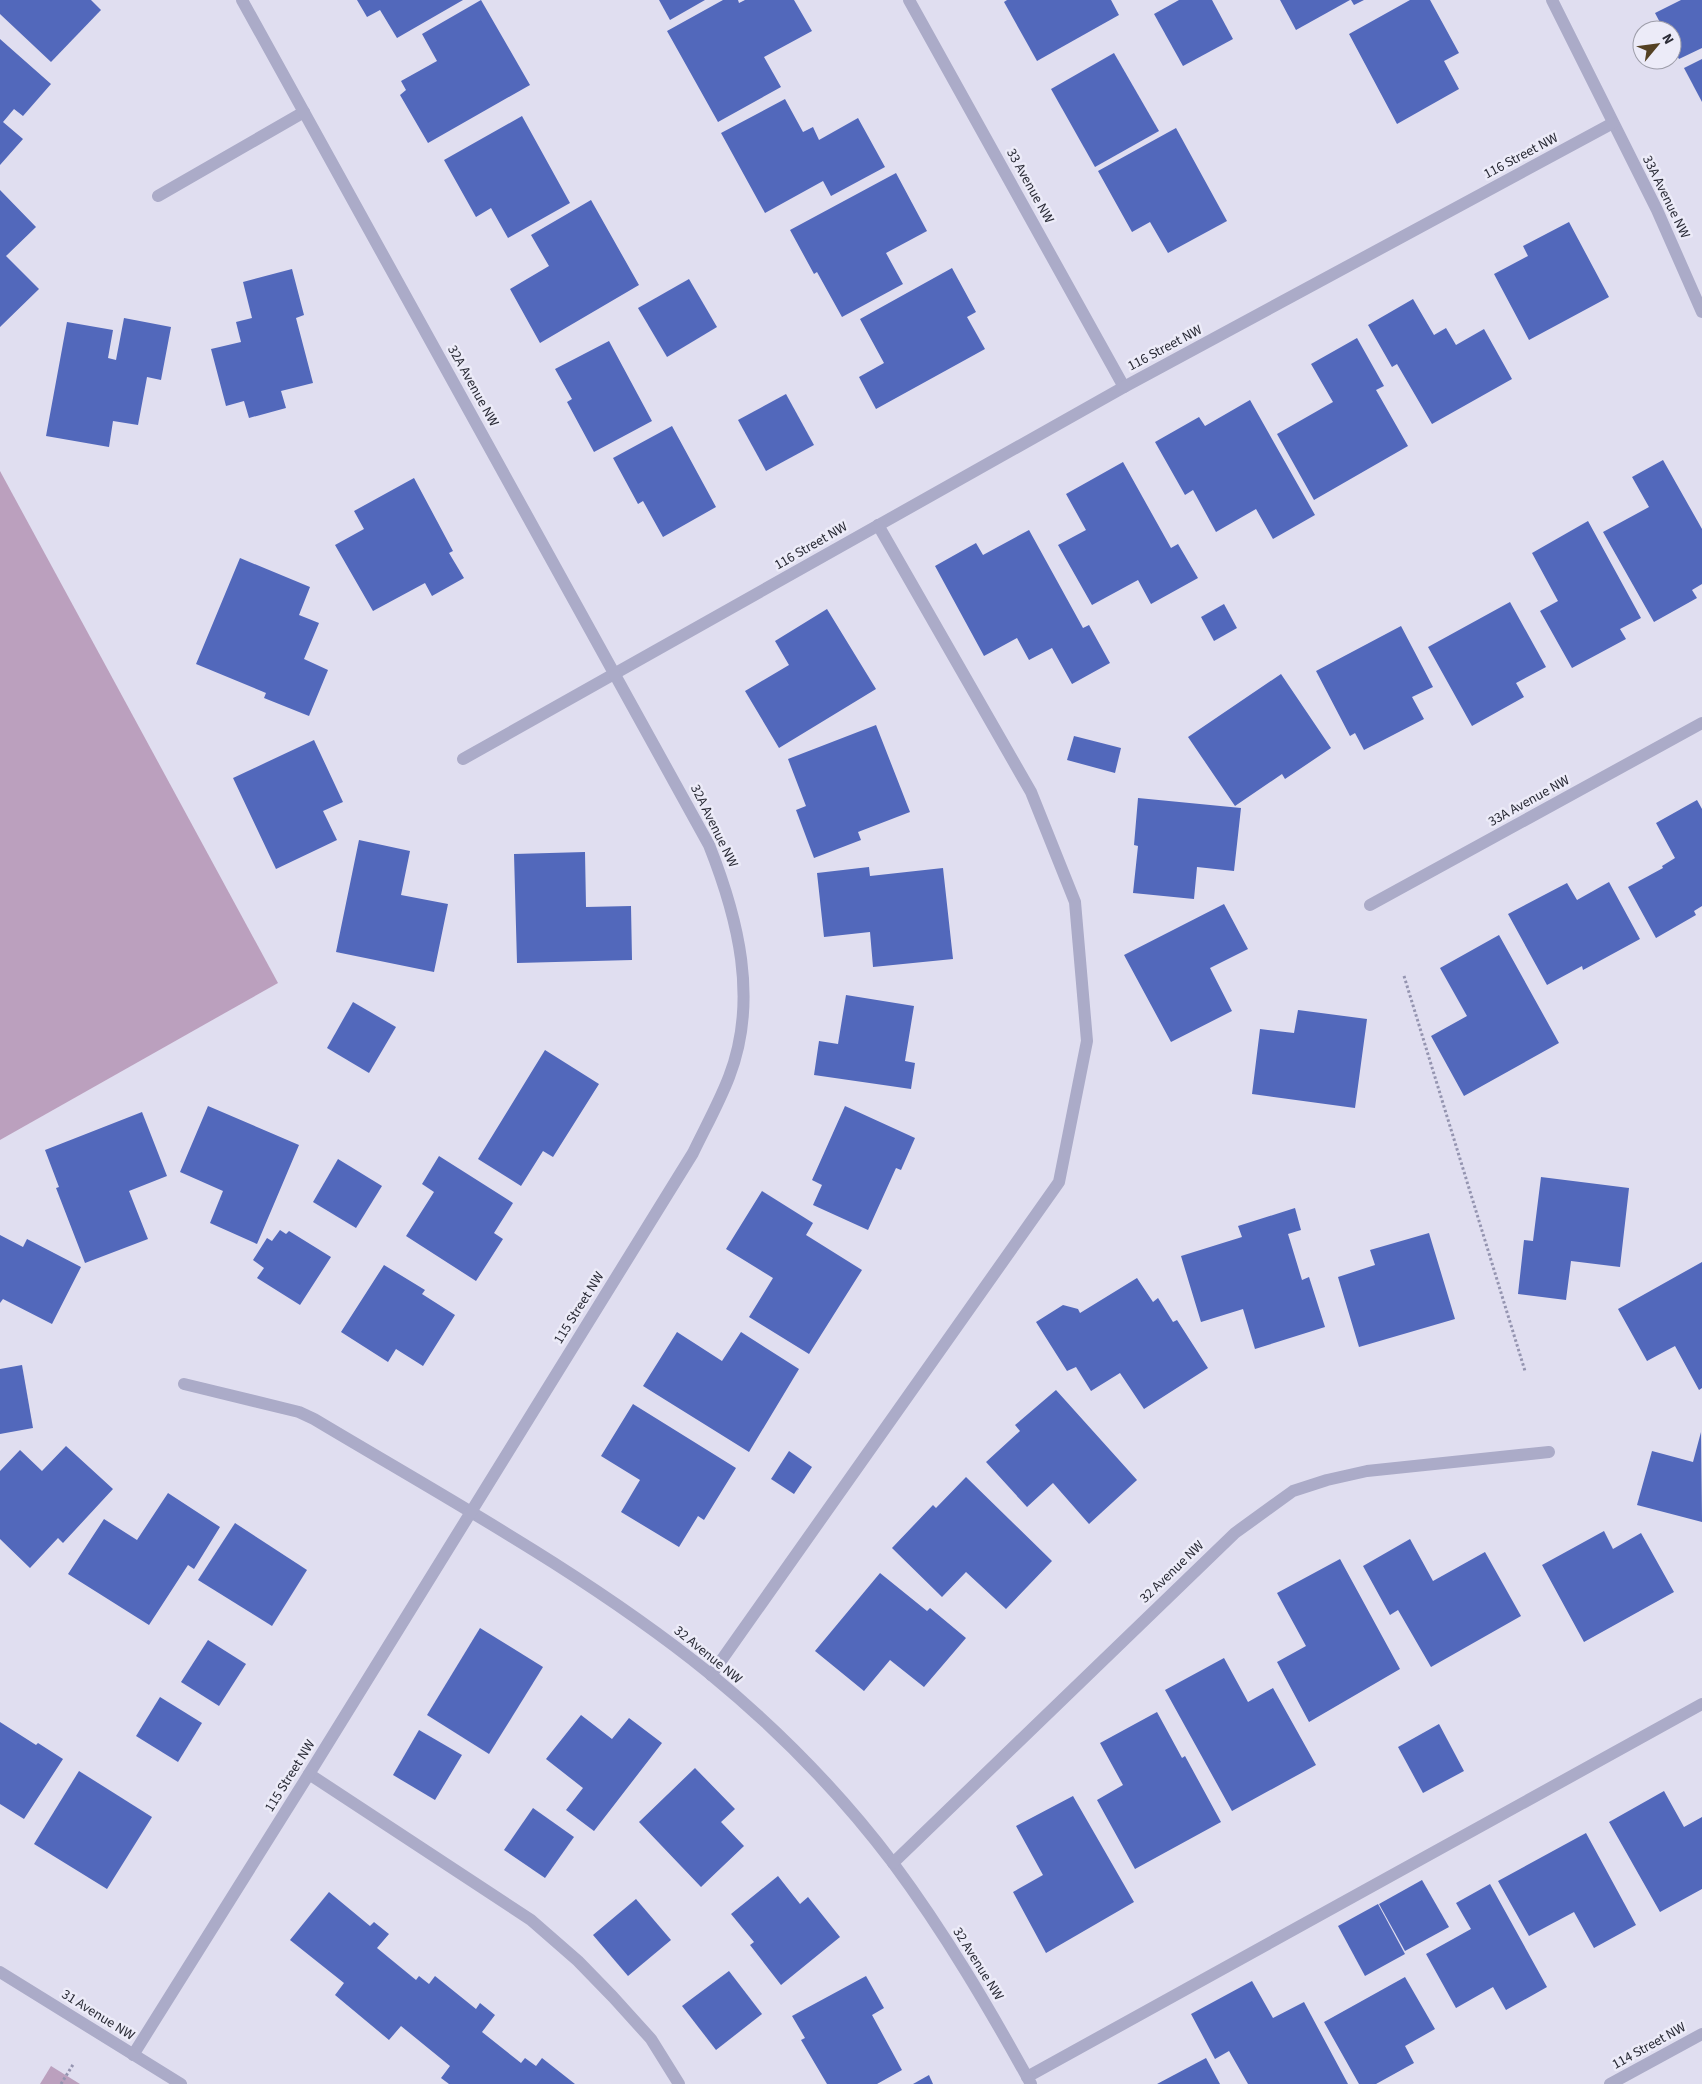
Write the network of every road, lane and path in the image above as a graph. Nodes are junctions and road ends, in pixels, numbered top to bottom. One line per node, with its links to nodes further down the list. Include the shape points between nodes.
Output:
1 (242, 0): 4 (street, 32A Avenue NW)
2 (909, 0): 8 (street, 33 Avenue NW)
3 (1552, 0): 5 (street)
4 (304, 112): 6 (street); 10 (street, 32A Avenue NW)
5 (1613, 123): 7 (street, 33A Avenue NW, via 1657,210); 8 (street, 116 Street NW)
6 (158, 196)
7 (1702, 312)
8 (1124, 387): 9 (street, 116 Street NW)
9 (878, 525): 10 (street, 116 Street NW); 20 (street, via 1031,792 1075,902 1087,1040 1060,1182)
10 (615, 674): 12 (street); 15 (street, 32A Avenue NW, via 709,845 738,928 743,970 742,1028 729,1077)
11 (1702, 722): 13 (street, 33A Avenue NW)
12 (463, 759)
13 (1370, 905)
14 (1404, 976): 16 (path)
15 (710, 1119): 19 (street, 115 Street NW, via 693,1153)
16 (1525, 1371)
17 (184, 1384): 19 (street, via 299,1412)
18 (1548, 1452): 23 (street, 32 Avenue NW, via 1367,1471 1294,1491 1235,1533)
19 (470, 1511): 20 (street, 32 Avenue NW, via 644,1624); 22 (street, 115 Street NW)
20 (711, 1675): 23 (street, 32 Avenue NW, via 801,1759)
21 (1702, 1704): 28 (street)
22 (309, 1774): 26 (street, 115 Street NW); 31 (street, via 530,1920 578,1961 651,2039)
23 (893, 1863): 28 (street, 32 Avenue NW, via 982,1999)
24 (0, 1972): 26 (street, 31 Avenue NW)
25 (1702, 2034): 32 (street, 114 Street NW)
26 (133, 2054): 30 (street, 31 Avenue NW)
27 (74, 2064): 29 (path)
28 (1029, 2081)
29 (61, 2084)
30 (180, 2084)
31 (679, 2084)
32 (1610, 2084)

